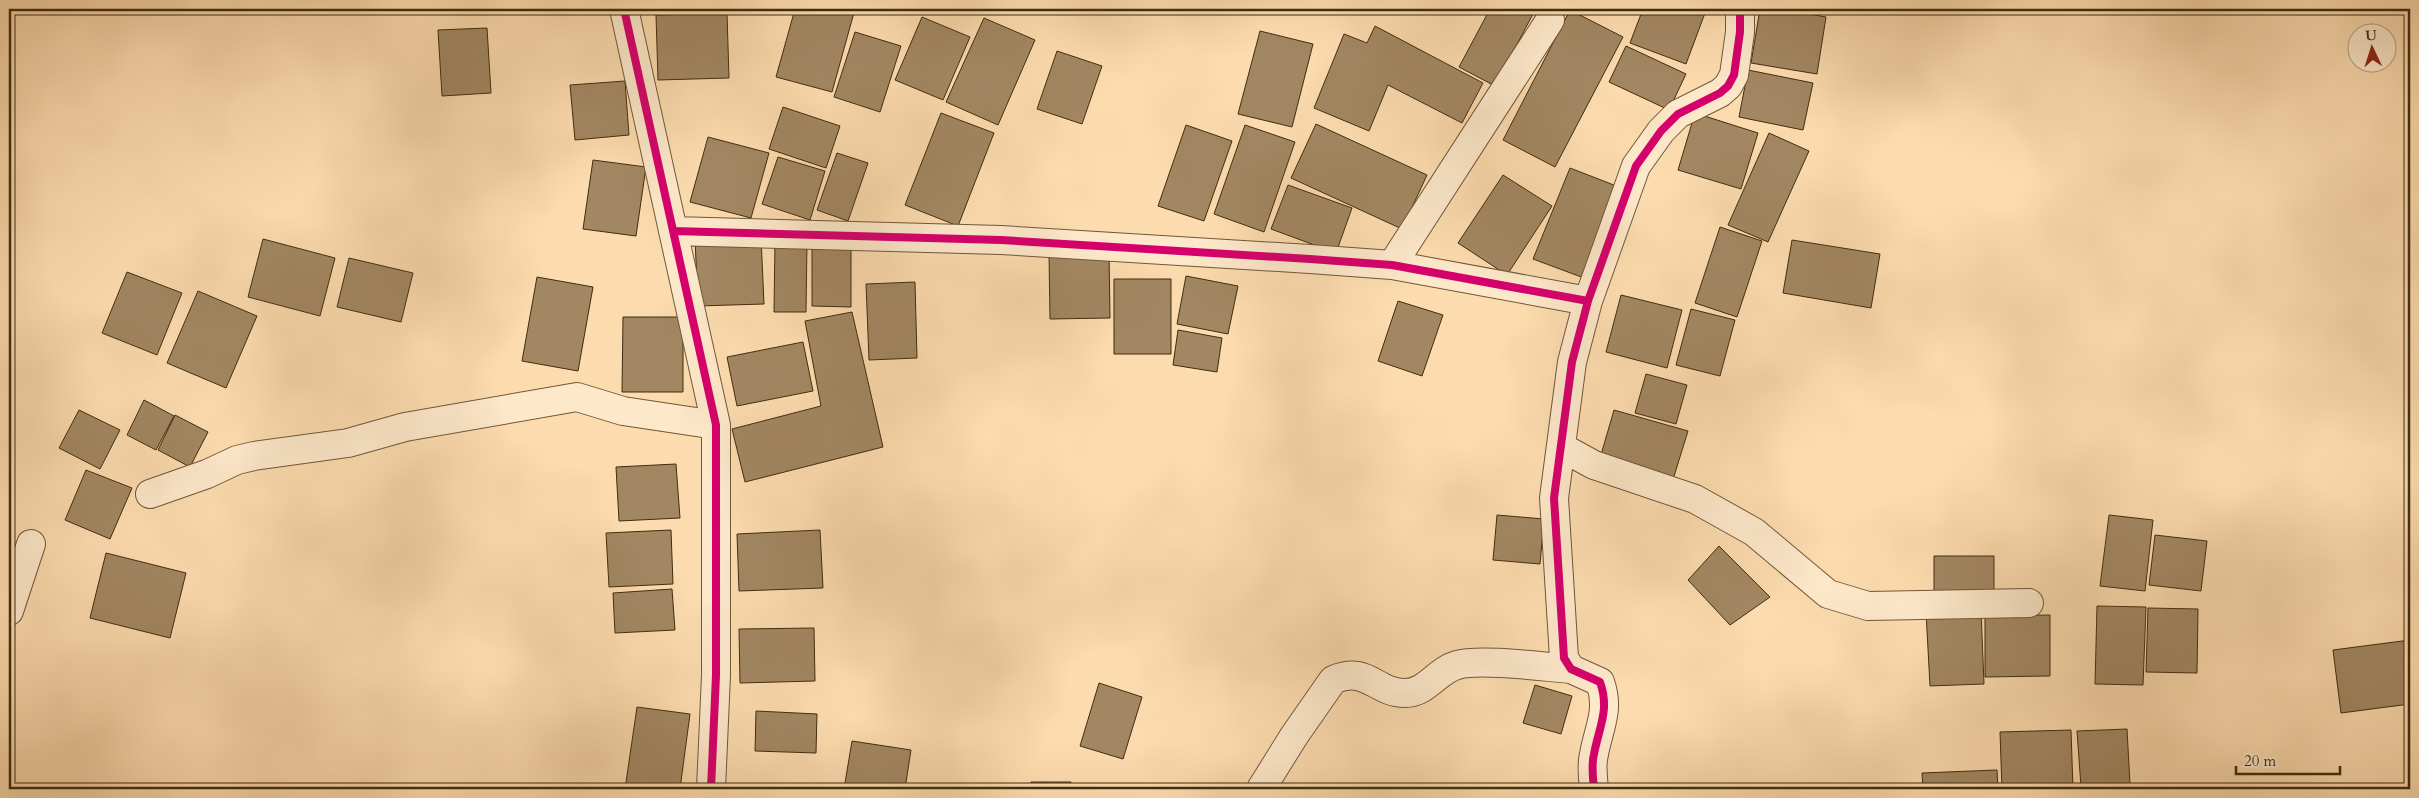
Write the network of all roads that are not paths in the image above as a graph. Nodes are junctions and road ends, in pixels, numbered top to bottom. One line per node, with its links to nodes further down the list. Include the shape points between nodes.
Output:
1 (624, 9): 4 (street)
2 (1740, 9): 6 (street, via 1734,75 1720,93 1678,114 1661,131 1636,166)
3 (1550, 20): 5 (street)
4 (673, 231): 5 (street, via 1000,240); 7 (street)
5 (1392, 265): 6 (street)
6 (1588, 301): 8 (street, via 1572,362)
7 (716, 425): 9 (street, via 623,411 577,397 405,427 348,443 254,456); 14 (street, via 716,675)
8 (1561, 447): 11 (street, via 1594,465 1695,499 1746,527 1828,594 1868,606); 13 (street, via 1554,498 1562,646 1564,658)
9 (150, 494)
10 (31, 544): 12 (street)
11 (2029, 604)
12 (9, 611)
13 (1571, 669): 15 (street, via 1458,664 1444,670 1420,690 1405,693 1393,692 1358,675 1343,676 1333,680); 16 (street, via 1600,682 1605,694 1606,707 1593,756)
14 (711, 789)
15 (1260, 789)
16 (1594, 789)

